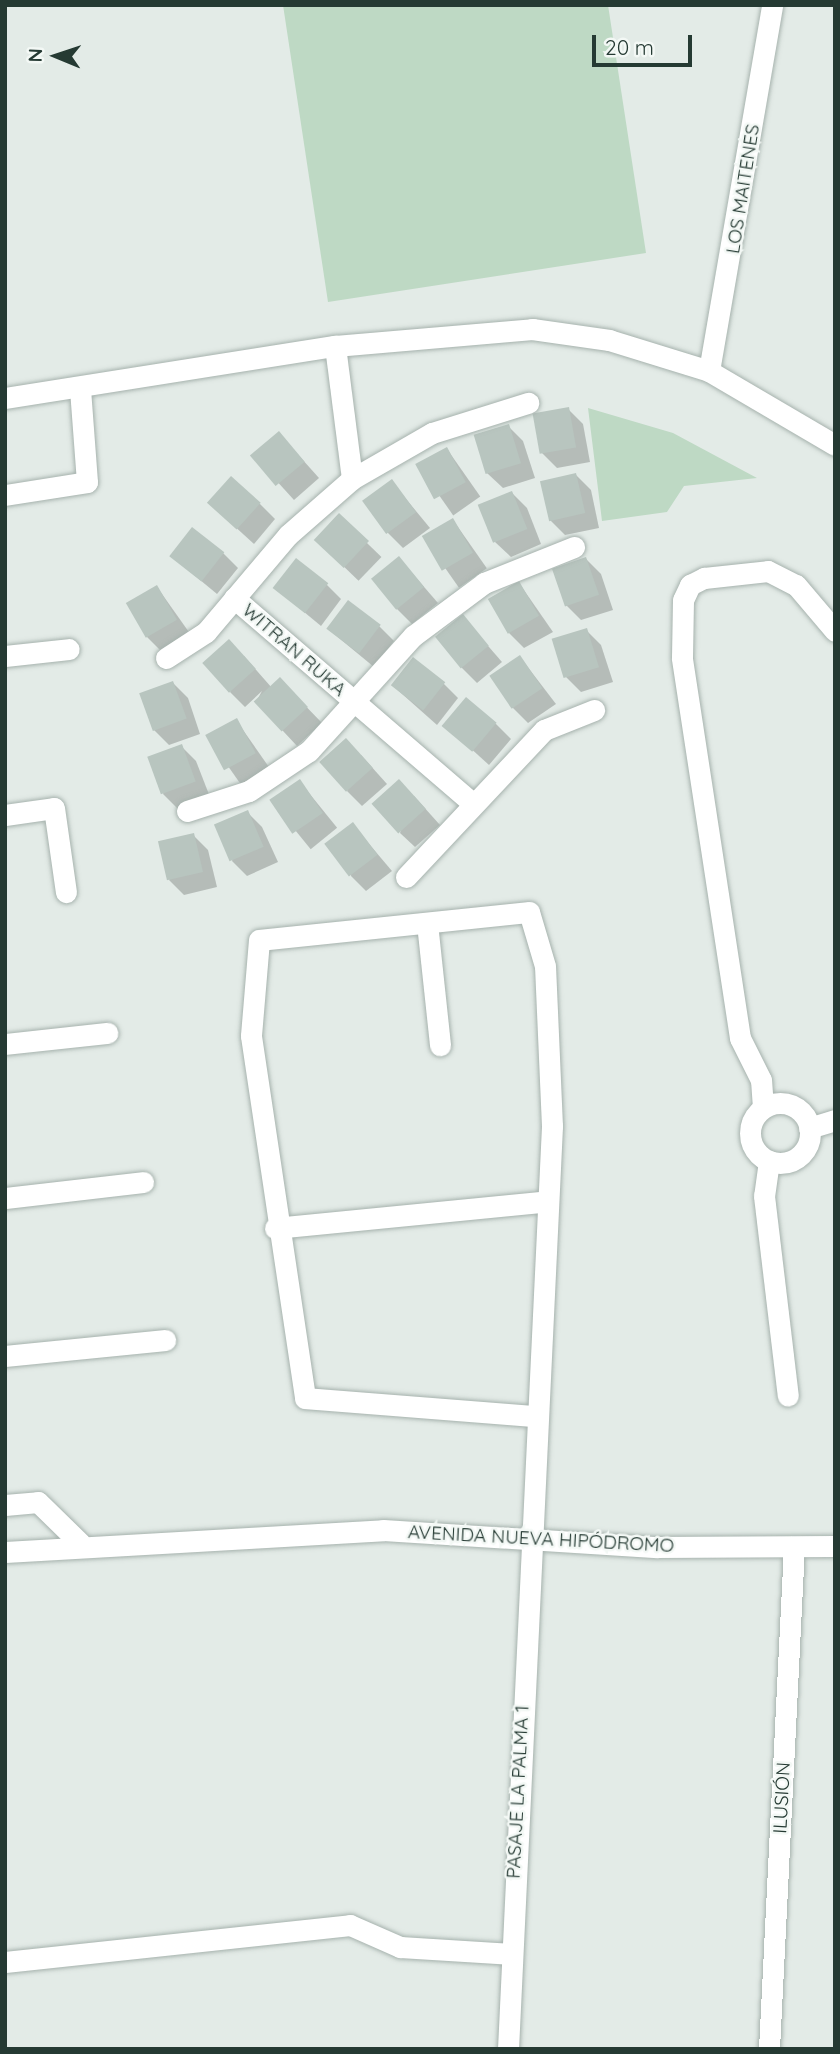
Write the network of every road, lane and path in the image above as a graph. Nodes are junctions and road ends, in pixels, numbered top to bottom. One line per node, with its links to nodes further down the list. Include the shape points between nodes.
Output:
1 (772, 5): 3 (street, LOS MAITENES)
2 (335, 346): 3 (street, via 532,329 609,340); 4 (street); 8 (street)
3 (709, 371): 7 (street)
4 (80, 388): 5 (street); 9 (street, via 87,482)
5 (5, 398)
6 (528, 403): 8 (street, WITRAN RUKA, via 432,433)
7 (835, 445)
8 (352, 479): 11 (street, WITRAN RUKA, via 288,535)
9 (5, 495)
10 (573, 547): 16 (street, WITRAN RUKA, via 484,583 413,636)
11 (234, 598): 15 (street, WITRAN RUKA, via 205,632); 16 (street, WITRAN RUKA)
12 (835, 631): 27 (street, via 796,585 768,571 704,578 690,585 683,600 682,657 740,1038 761,1080)
13 (69, 649): 14 (street)
14 (5, 656)
15 (166, 658)
16 (355, 703): 18 (street, WITRAN RUKA); 19 (street, WITRAN RUKA, via 309,751 249,792)
17 (594, 710): 18 (street, via 544,730)
18 (471, 802): 21 (street)
19 (187, 811)
20 (5, 815): 22 (street, via 54,808)
21 (406, 877)
22 (66, 892)
23 (427, 923): 26 (street); 33 (street, PASAJE LA PALMA 1, via 529,912 545,966 552,1126); 34 (street, via 258,940 251,1037)
24 (107, 1033): 25 (street)
25 (5, 1044)
26 (440, 1045)
27 (763, 1108): 29 (street, via 792,1106); 30 (street, via 749,1132 754,1150)
28 (835, 1120): 29 (street)
29 (809, 1128): 30 (street, via 807,1146 795,1160)
30 (769, 1161): 37 (street, via 764,1196)
31 (143, 1182): 32 (street)
32 (5, 1198)
33 (548, 1201): 34 (street); 38 (street, PASAJE LA PALMA 1)
34 (275, 1228): 38 (street, via 305,1398)
35 (165, 1340): 36 (street)
36 (5, 1356)
37 (788, 1396)
38 (536, 1416): 40 (street, PASAJE LA PALMA 1)
39 (5, 1505): 41 (street, via 38,1502)
40 (529, 1536): 41 (street, AVENIDA NUEVA HIPÓDROMO, via 383,1530); 42 (street, AVENIDA NUEVA HIPÓDROMO, via 657,1547); 45 (street, PASAJE LA PALMA 1)
41 (80, 1543): 44 (street, AVENIDA NUEVA HIPÓDROMO)
42 (794, 1546): 43 (street, AVENIDA NUEVA HIPÓDROMO); 48 (street, ILUSIÓN)
43 (835, 1546)
44 (5, 1552)
45 (511, 1954): 46 (street, via 400,1947 350,1925); 47 (street, PASAJE LA PALMA 1)
46 (5, 1962)
47 (508, 2049)
48 (769, 2049)

